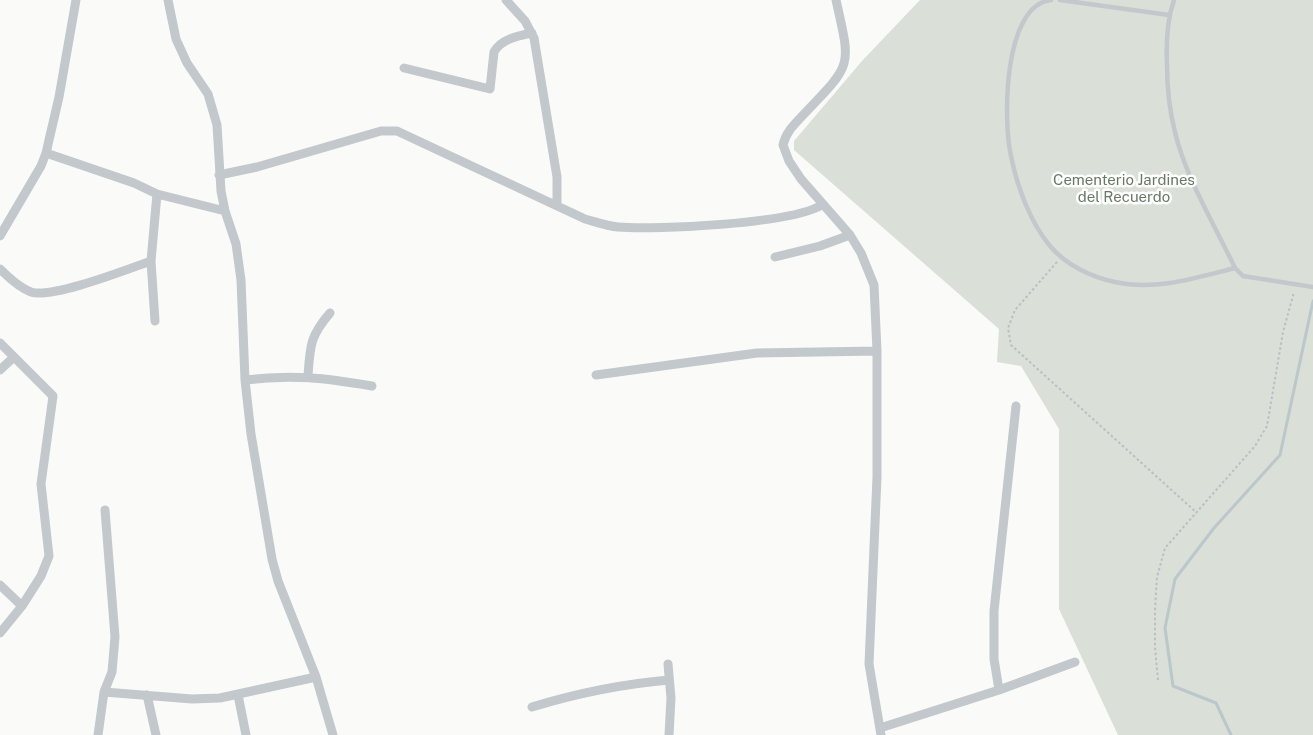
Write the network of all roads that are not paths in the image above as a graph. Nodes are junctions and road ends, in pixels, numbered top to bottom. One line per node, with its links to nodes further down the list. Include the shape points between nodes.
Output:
1 (76, 0): 11 (street)
2 (168, 0): 12 (street, via 176,39 187,63 208,94 213,109 217,125)
3 (506, 0): 9 (street)
4 (836, 0): 14 (street, via 846,44 845,65 835,82 791,128 783,145 789,161)
5 (1051, 0): 21 (lane, via 1033,8 1023,20 1017,36 1010,66 1006,130 1019,185 1036,226 1050,247 1091,275 1137,285 1181,282)
6 (1060, 0): 8 (lane)
7 (1174, 0): 8 (lane)
8 (1169, 15): 21 (lane, via 1166,54 1168,94 1175,134)
9 (532, 33): 10 (street, via 506,41 496,48 490,89); 15 (street, via 557,177)
10 (404, 68)
11 (46, 153): 13 (street); 18 (street)
12 (219, 174): 15 (street, via 257,167 380,131 397,131); 16 (street)
13 (157, 194): 16 (street); 20 (street)
14 (823, 204): 15 (street, via 804,213 771,218 636,228 602,224); 17 (street)
15 (557, 205)
16 (224, 211): 32 (street, via 236,244 241,280)
17 (850, 235): 19 (street); 27 (street, via 874,285)
18 (0, 236)
19 (775, 257)
20 (151, 261): 22 (street, via 81,284 40,293 31,292); 25 (street)
21 (1234, 268): 23 (lane, via 1243,276)
22 (0, 269)
23 (1313, 287)
24 (330, 313): 31 (street, via 314,332)
25 (155, 321)
26 (0, 343): 28 (street)
27 (877, 350): 30 (street, via 757,353); 48 (street, via 877,477 869,664)
28 (14, 357): 29 (street); 37 (street, via 53,396 41,484 49,556)
29 (0, 370)
30 (596, 374)
31 (308, 376): 32 (street); 33 (street)
32 (245, 380): 41 (street, via 272,559 284,599)
33 (372, 386)
34 (1016, 406): 43 (street, via 994,611 994,659)
35 (105, 510): 44 (street, via 115,637 112,672)
36 (0, 585): 37 (street)
37 (22, 606): 38 (street)
38 (0, 633)
39 (1075, 662): 43 (street)
40 (668, 664): 42 (street)
41 (316, 677): 46 (street); 52 (street)
42 (669, 680): 47 (street, via 616,685); 53 (street)
43 (999, 690): 48 (street)
44 (104, 692): 45 (street); 49 (street)
45 (147, 695): 46 (street, via 192,699); 50 (street)
46 (238, 695): 51 (street)
47 (532, 707)
48 (880, 731)
49 (98, 735)
50 (156, 735)
51 (246, 735)
52 (334, 735)
53 (669, 735)

